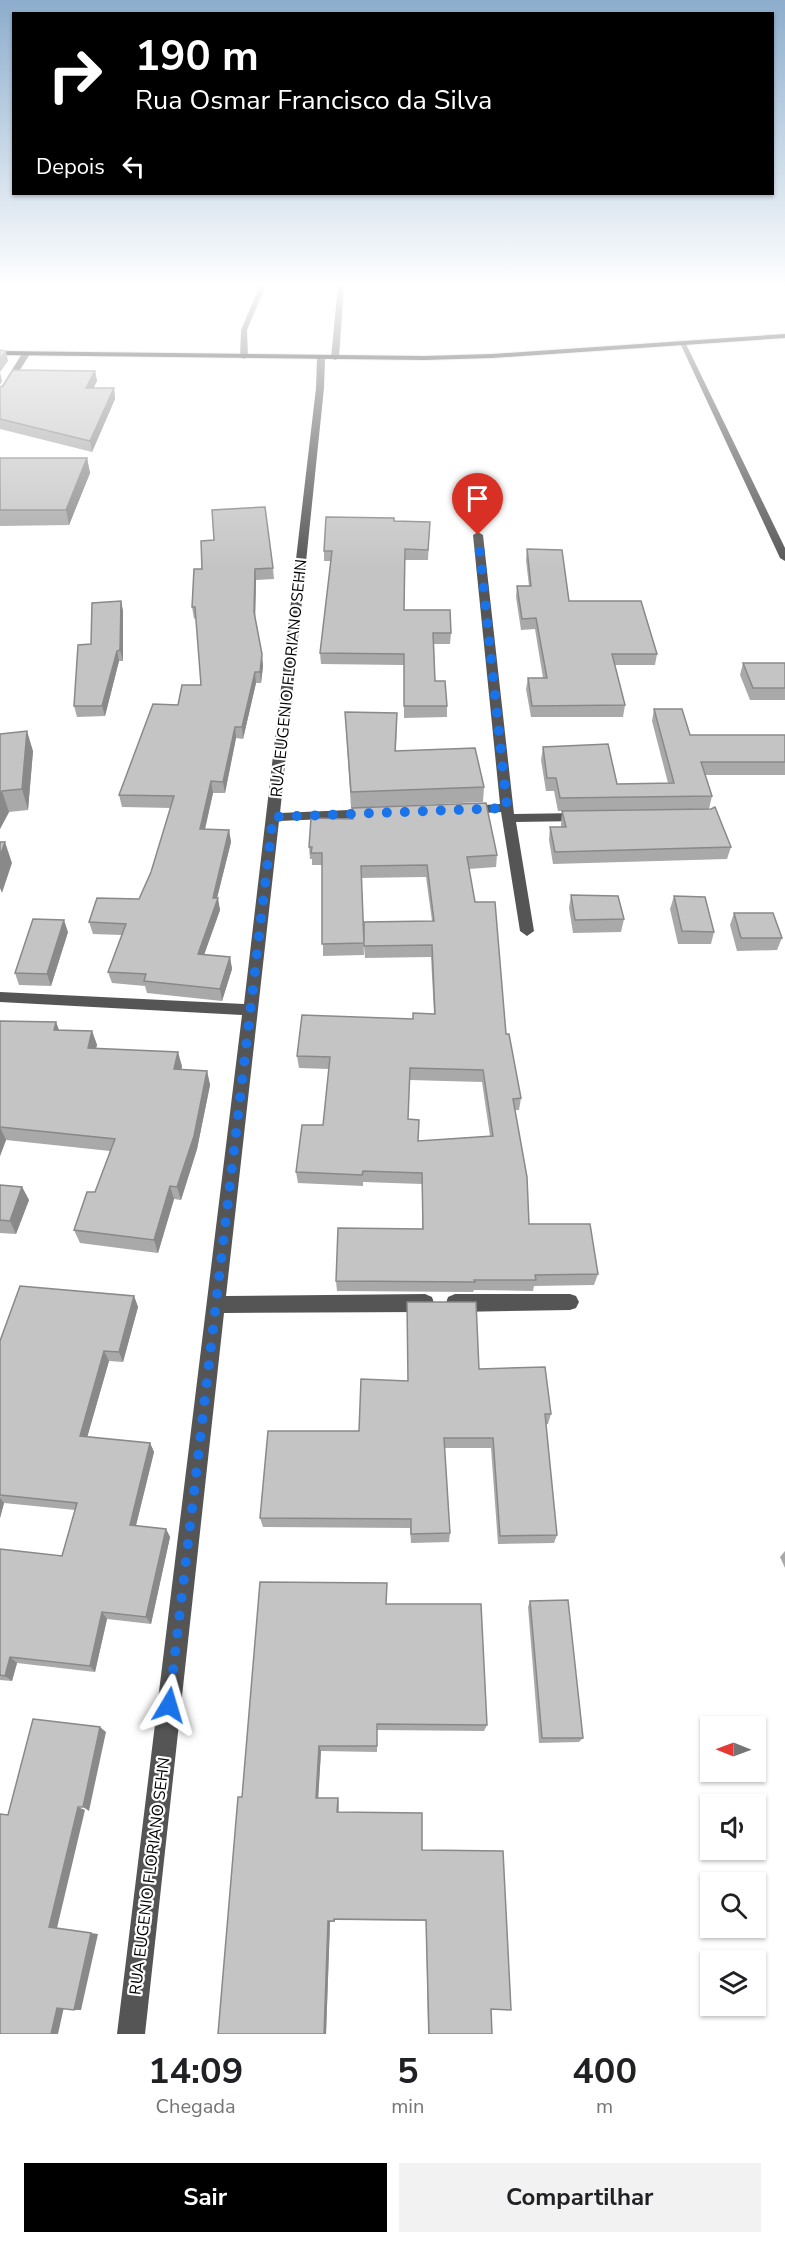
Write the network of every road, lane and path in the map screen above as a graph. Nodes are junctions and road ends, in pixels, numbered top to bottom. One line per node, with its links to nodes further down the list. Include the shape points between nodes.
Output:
1 (10, 380): 4 (street)
2 (322, 380): 12 (street, RUA EUGENIO FLORIANO SEHN)
3 (699, 380): 5 (street)
4 (0, 395)
5 (774, 534): 6 (street); 8 (street)
6 (785, 534)
7 (478, 535): 11 (street)
8 (785, 558)
9 (460, 810): 11 (street)
10 (390, 812): 12 (street)
11 (507, 813): 13 (street); 14 (street)
12 (273, 817): 16 (street, RUA EUGENIO FLORIANO SEHN)
13 (591, 817)
14 (526, 931)
15 (0, 997): 16 (street)
16 (249, 1010): 18 (street, RUA EUGENIO FLORIANO SEHN)
17 (570, 1302): 18 (street)
18 (215, 1305): 19 (street, RUA EUGENIO FLORIANO SEHN)
19 (131, 2034)

